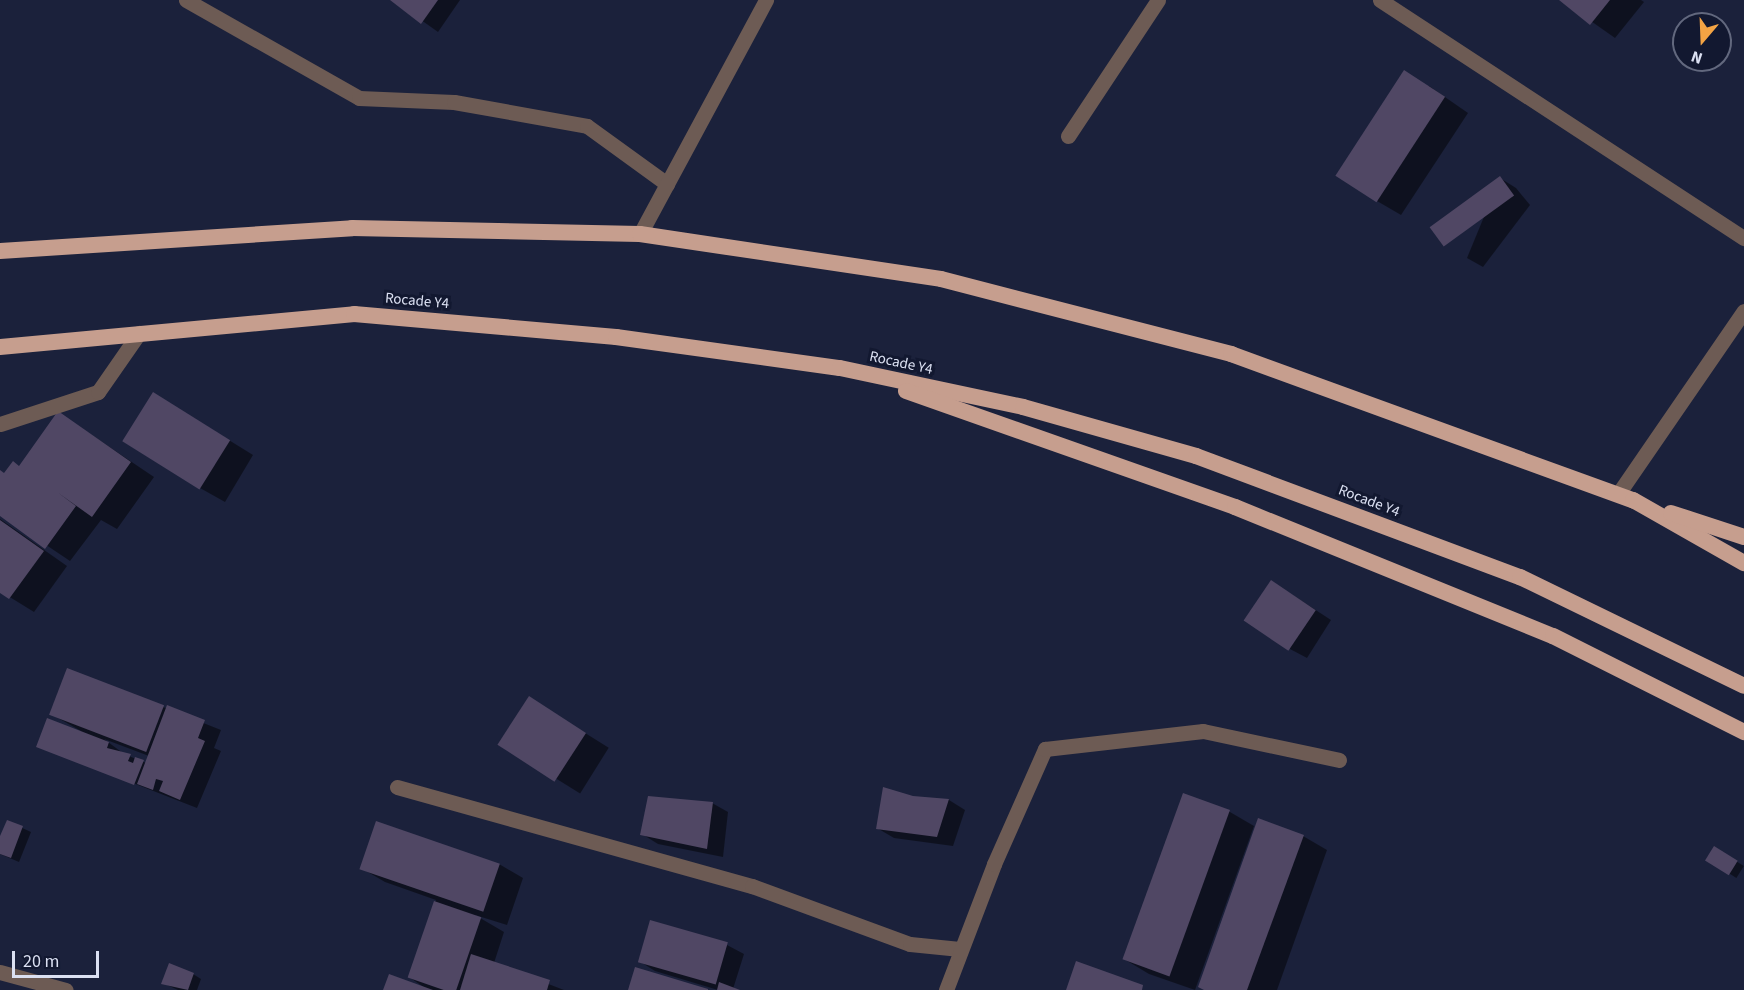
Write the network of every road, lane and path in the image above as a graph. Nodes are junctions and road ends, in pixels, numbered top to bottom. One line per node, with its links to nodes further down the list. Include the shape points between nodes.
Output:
1 (186, 0): 6 (street, via 359,98 454,102 587,126)
2 (766, 0): 6 (street)
3 (1158, 0): 5 (street)
4 (1380, 0): 8 (street)
5 (1068, 136)
6 (667, 184): 7 (street)
7 (640, 234): 9 (highway, via 352,228); 15 (highway, via 941,279 1231,354)
8 (1744, 238)
9 (0, 251)
10 (1744, 311): 15 (street)
11 (138, 333): 12 (highway, Rocade Y4); 13 (highway, Rocade Y4, via 354,314 616,337); 14 (street, via 98,392)
12 (0, 347)
13 (840, 368): 18 (highway, Rocade Y4, via 1023,407 1196,456 1520,577); 19 (highway, via 1234,507 1553,636)
14 (0, 424)
15 (1626, 497): 16 (highway); 17 (highway)
16 (1744, 537)
17 (1744, 563)
18 (1744, 686)
19 (1744, 732)
20 (1339, 760): 22 (street, via 1203,731 1045,749)
21 (397, 787): 22 (street, via 752,886 910,944)
22 (960, 949): 25 (street)
23 (0, 972): 24 (street)
24 (66, 990)
25 (946, 990)

